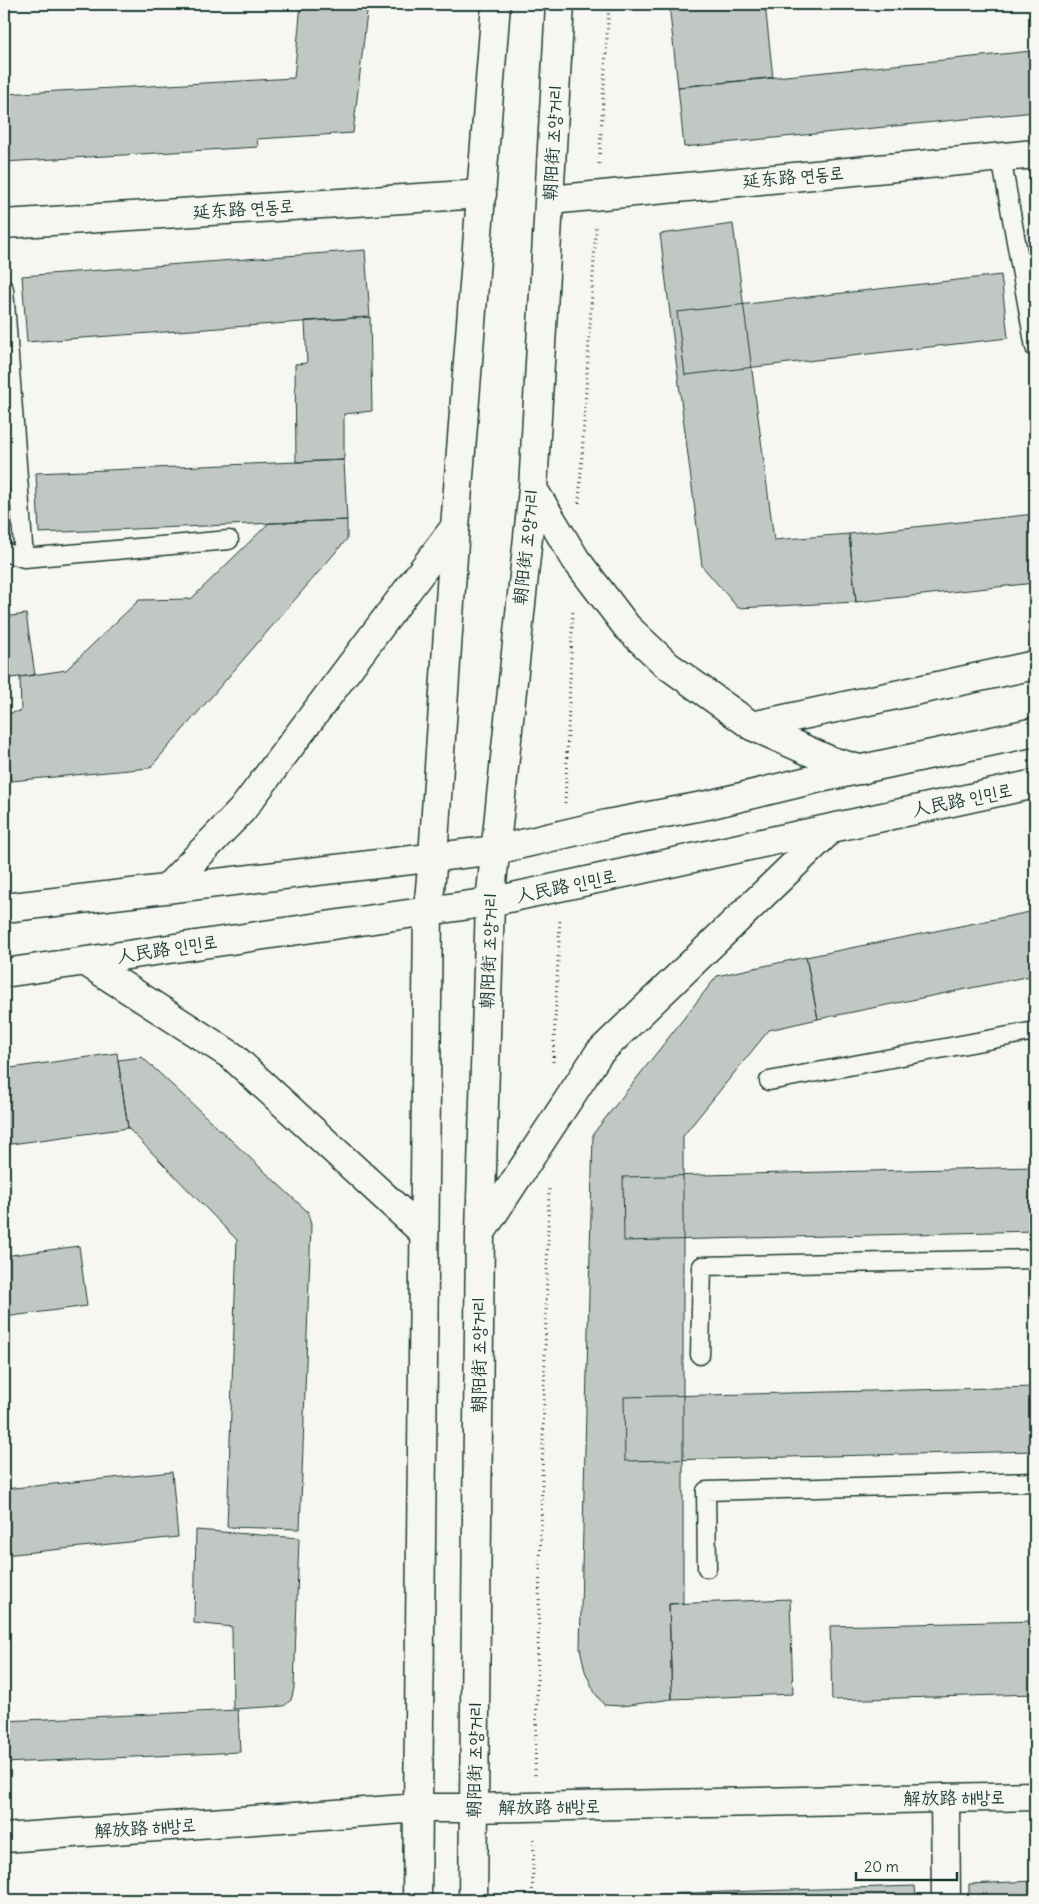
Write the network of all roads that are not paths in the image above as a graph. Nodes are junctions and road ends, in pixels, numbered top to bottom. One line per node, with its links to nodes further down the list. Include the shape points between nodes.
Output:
1 (496, 4): 5 (main road)
2 (560, 4): 6 (main road, 朝阳街 조양거리)
3 (1035, 154): 4 (main road, 延东路 연동로)
4 (1001, 157): 6 (main road, 延东路 연동로); 9 (lane)
5 (482, 194): 7 (main road, 延东路 연동로); 11 (main road)
6 (550, 200): 10 (main road, 朝阳街 조양거리)
7 (4, 224)
8 (4, 289): 14 (lane)
9 (1035, 348)
10 (532, 489): 16 (main road, via 576,560 627,627 667,665); 21 (main road, 朝阳街 조양거리)
11 (455, 527): 22 (main road); 23 (main road, via 242,810)
12 (229, 540): 14 (lane)
13 (4, 552): 14 (lane)
14 (24, 558)
15 (1035, 666): 16 (main road)
16 (752, 726): 18 (main road, via 830,760)
17 (1035, 732): 18 (main road)
18 (862, 770): 21 (main road)
19 (1035, 784): 20 (main road, 人民路 인민로)
20 (831, 829): 24 (main road, 人民路 인민로); 32 (main road, via 599,1053)
21 (496, 850): 22 (main road); 24 (main road, 朝阳街 조양거리)
22 (433, 857): 23 (main road); 26 (main road)
23 (166, 889): 25 (main road)
24 (490, 902): 26 (main road, 人民路 인민로); 32 (main road, 朝阳街 조양거리)
25 (4, 908)
26 (428, 910): 27 (main road, 人民路 인민로); 31 (main road)
27 (86, 962): 28 (main road, 人民路 인민로); 31 (main road, via 232,1056)
28 (4, 973)
29 (1035, 1031): 30 (lane)
30 (769, 1081)
31 (423, 1232): 39 (main road)
32 (480, 1234): 40 (main road, 朝阳街 조양거리)
33 (1035, 1259): 34 (lane, via 702,1266)
34 (700, 1355)
35 (1035, 1482): 36 (lane, via 706,1491)
36 (707, 1568)
37 (1035, 1796): 38 (main road, 解放路 해방로)
38 (944, 1798): 40 (main road, 解放路 해방로); 44 (main road)
39 (419, 1808): 40 (main road, 解放路 해방로); 41 (main road, 解放路 해방로); 42 (main road)
40 (475, 1808): 43 (main road, 朝阳街 조양거리)
41 (4, 1838)
42 (417, 1900)
43 (473, 1900)
44 (946, 1900)

